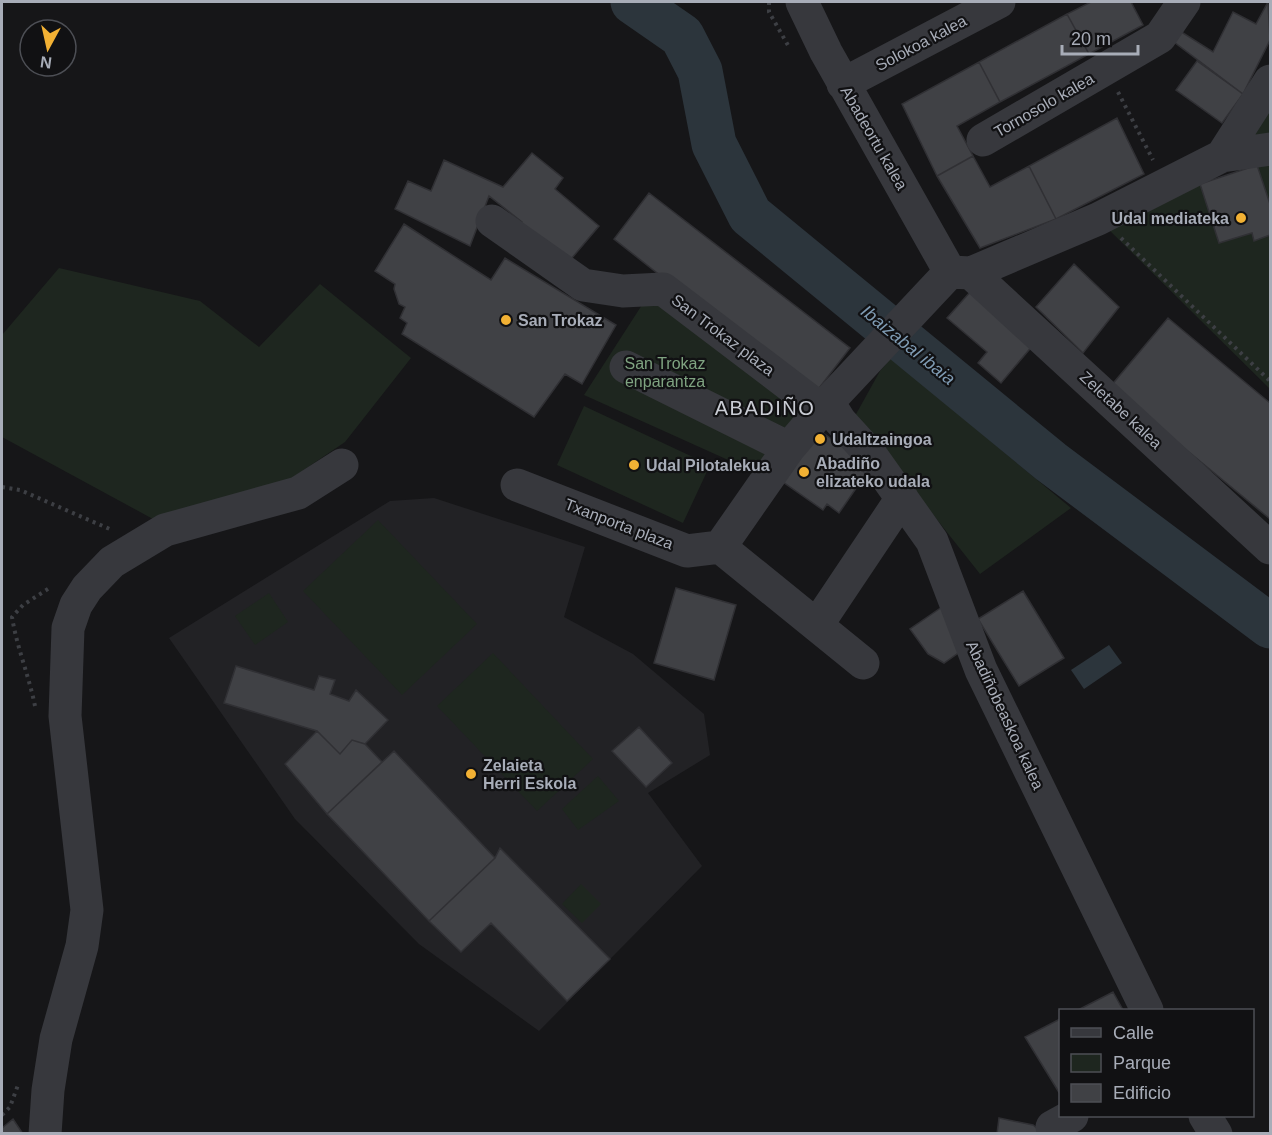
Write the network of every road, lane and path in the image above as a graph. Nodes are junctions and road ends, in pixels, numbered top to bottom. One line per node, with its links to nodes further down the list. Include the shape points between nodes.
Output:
1 (802, 2): 6 (street, Abadeortu kalea)
2 (999, 2): 6 (street, Solokoa kalea)
3 (1184, 2): 4 (street, Tornosolo kalea, via 1160,37)
4 (1107, 69): 7 (street, Tornosolo kalea); 10 (path)
5 (1270, 81): 9 (street)
6 (843, 84): 13 (street, Abadeortu kalea)
7 (983, 140)
8 (1270, 149): 9 (street)
9 (1222, 156): 10 (street)
10 (1166, 185): 13 (street, via 1098,219)
11 (492, 221): 16 (street, San Trokaz plaza, via 583,285 623,291 663,289)
12 (1140, 254): 15 (path)
13 (961, 273): 16 (street, via 923,299); 22 (street, Zeletabe kalea)
14 (626, 367): 17 (street)
15 (1270, 380)
16 (825, 406): 17 (street); 20 (street, Abadiñobeaskoa kalea, via 871,455)
17 (789, 448): 21 (street)
18 (342, 465): 27 (street, via 298,494 148,538 112,562 76,604 68,628 65,716 87,910 82,946 56,1039)
19 (517, 485): 21 (street, Txanporta plaza, via 687,551)
20 (902, 498): 23 (street); 25 (street, Abadiñobeaskoa kalea, via 933,541 981,670)
21 (720, 547): 23 (street)
22 (1270, 548)
23 (817, 625): 24 (street)
24 (863, 663)
25 (1146, 1009)
26 (1206, 1117): 28 (street)
27 (45, 1134)
28 (1216, 1134)

